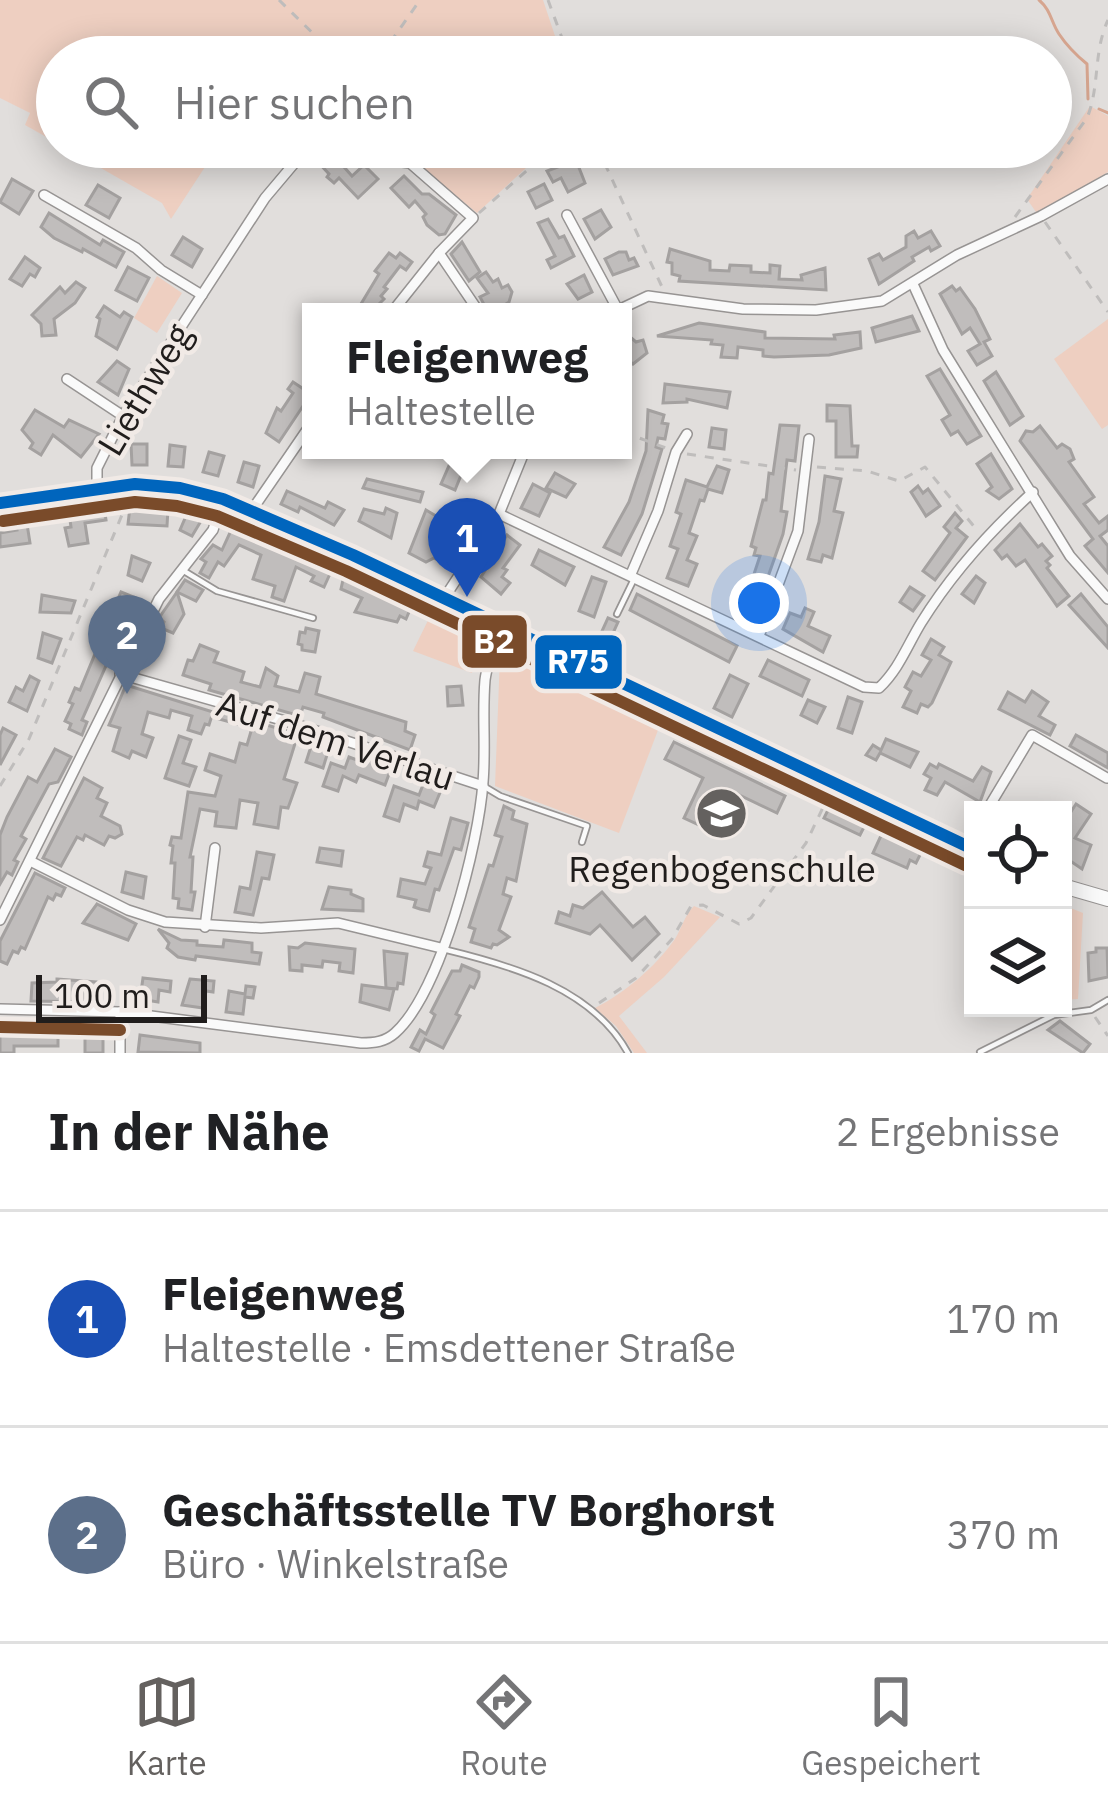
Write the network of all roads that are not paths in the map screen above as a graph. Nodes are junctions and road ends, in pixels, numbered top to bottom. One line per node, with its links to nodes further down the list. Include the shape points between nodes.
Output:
1 (290, 168): 8 (street, Liethweg)
2 (416, 168): 6 (street, via 473,218)
3 (1108, 179): 7 (street)
4 (44, 195): 8 (street, Liethweg)
5 (567, 215): 11 (street)
6 (439, 253): 9 (street); 10 (street)
7 (913, 284): 12 (street, via 882,301 815,310 667,296); 20 (street, via 944,350)
8 (202, 295): 14 (street, Liethweg)
9 (399, 303)
10 (473, 303)
11 (612, 303)
12 (632, 303)
13 (68, 379): 14 (street)
14 (123, 416): 19 (street, Liethweg, via 97,468)
15 (687, 434): 26 (street)
16 (302, 437): 23 (street)
17 (809, 439): 32 (street, via 798,531)
18 (521, 459): 24 (street)
19 (97, 487): 21 (main road, via 180,488); 22 (main road)
20 (1033, 492): 27 (street, via 1070,556); 32 (street, via 983,537 879,688)
21 (223, 499): 23 (main road); 25 (street, via 213,530)
22 (0, 503)
23 (253, 510): 28 (main road)
24 (499, 514): 26 (street); 28 (street)
25 (184, 570): 30 (lane, via 225,594); 33 (street, via 159,599)
26 (633, 575): 29 (lane); 32 (street)
27 (1108, 598)
28 (443, 599): 31 (main road)
29 (617, 614)
30 (314, 618)
31 (501, 627): 35 (street, via 485,676); 37 (main road)
32 (759, 636)
33 (120, 674): 35 (street, Auf dem Verlau); 40 (street)
34 (1107, 778): 36 (street, via 1032,735)
35 (483, 786): 38 (lane, via 587,826); 45 (street, via 459,904)
36 (992, 801)
37 (964, 840)
38 (582, 842)
39 (215, 848): 44 (street)
40 (30, 861): 43 (street); 44 (street, via 128,910)
41 (1072, 889): 42 (main road)
42 (1108, 899)
43 (0, 920)
44 (205, 927): 45 (street, via 338,923)
45 (441, 948): 48 (street, via 401,1027 374,1042); 51 (lane, via 522,970 586,1007)
46 (1108, 1000): 49 (lane, via 1054,1015)
47 (0, 1009): 48 (street)
48 (120, 1012): 50 (street)
49 (980, 1052)
50 (120, 1053)
51 (628, 1053)

